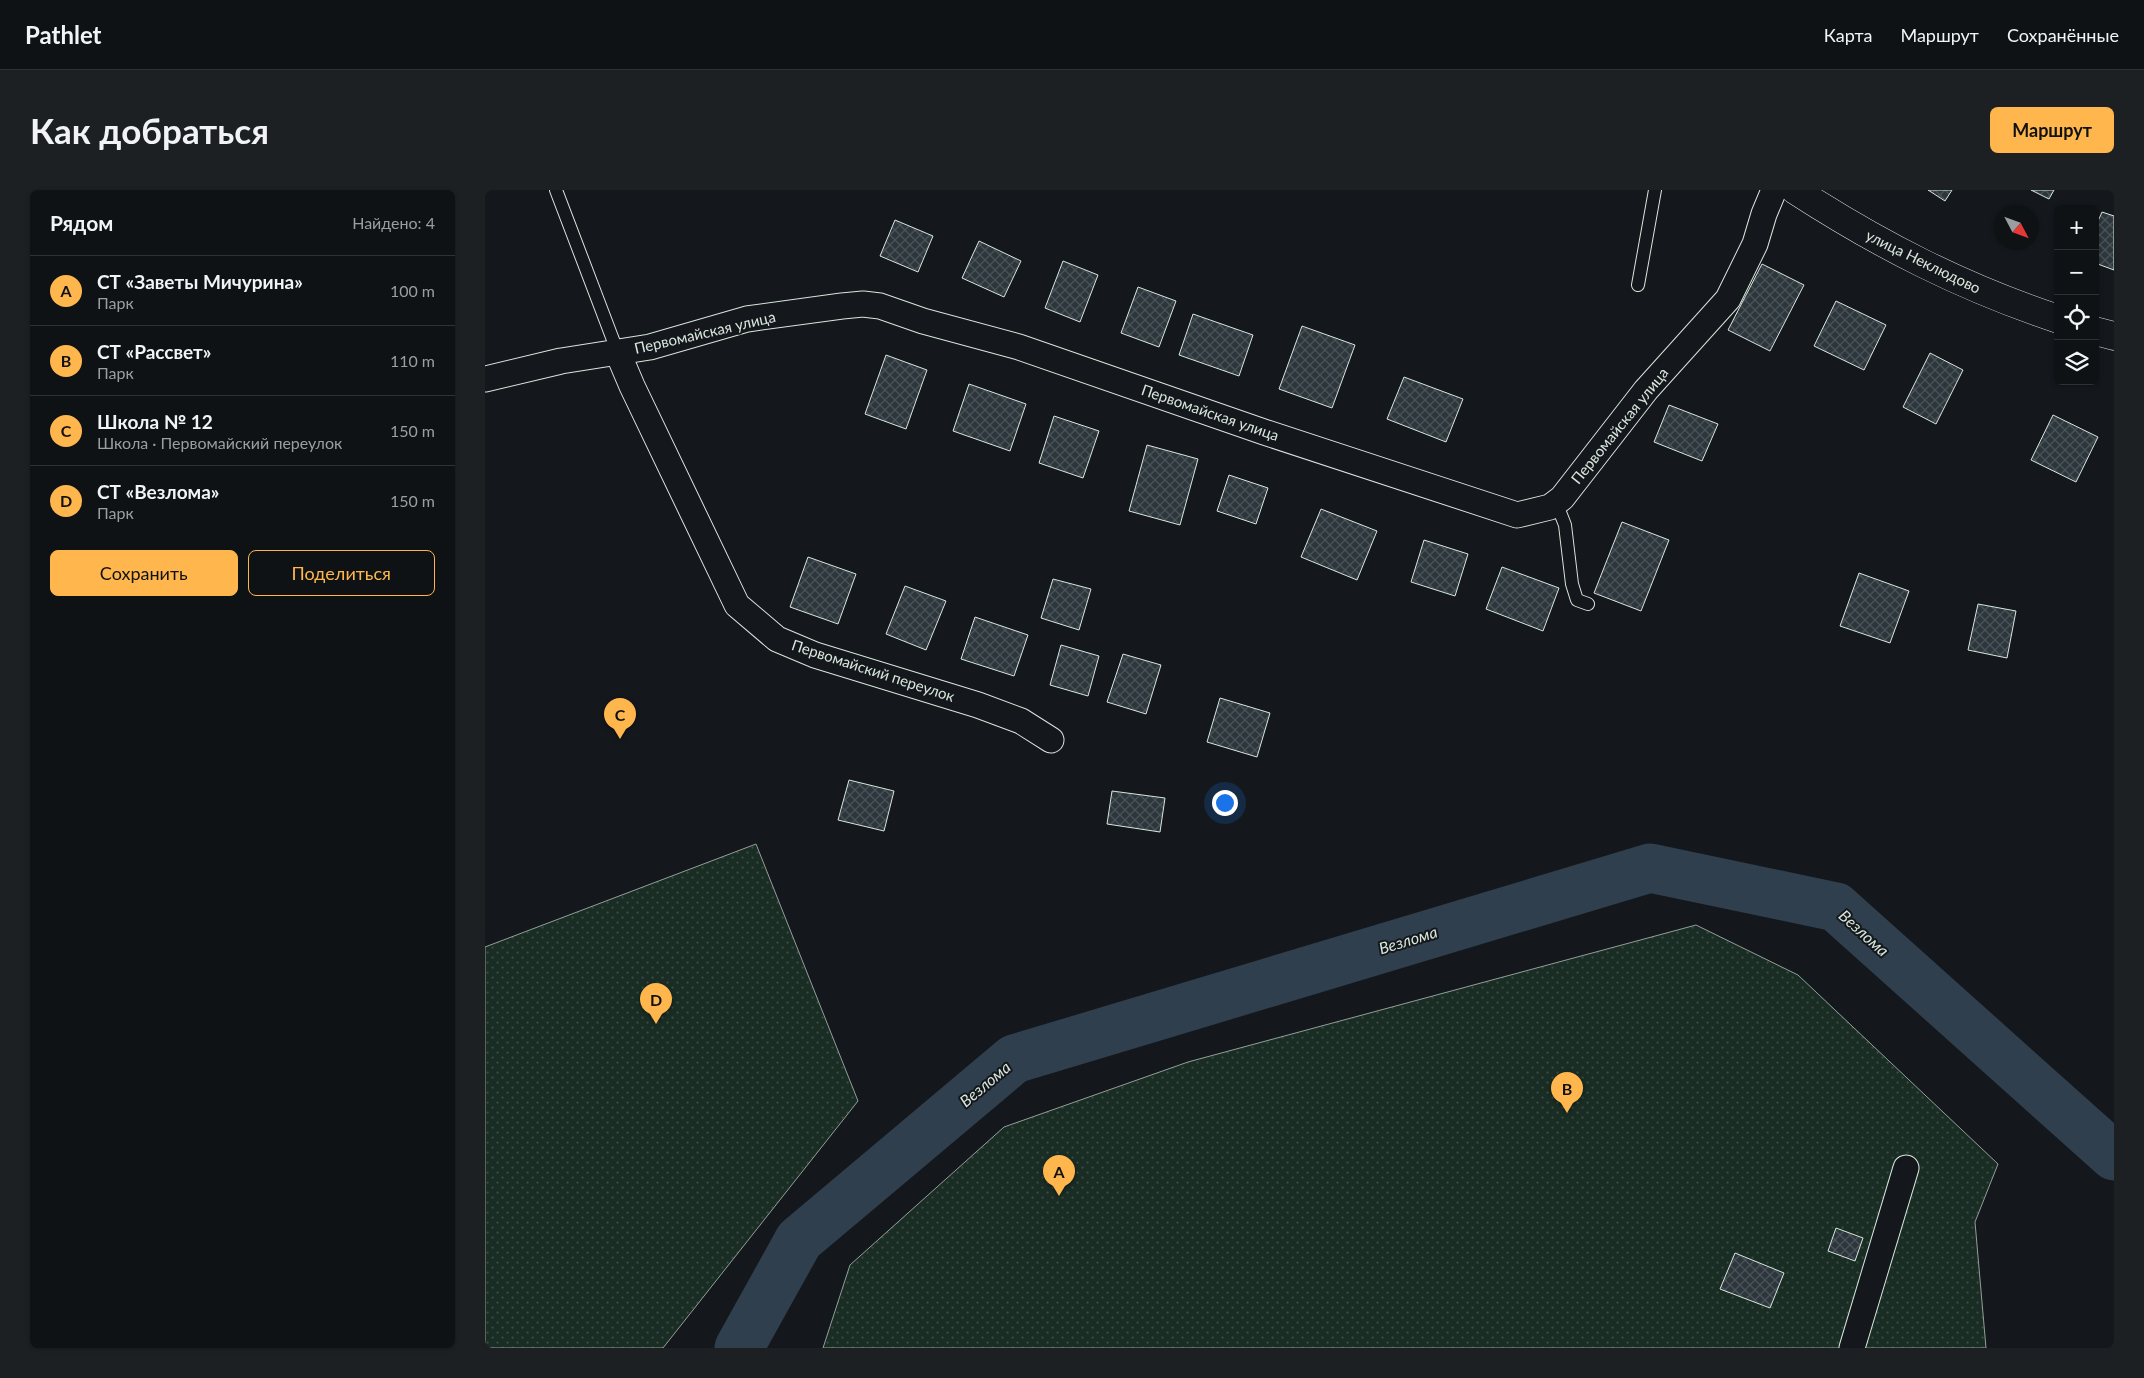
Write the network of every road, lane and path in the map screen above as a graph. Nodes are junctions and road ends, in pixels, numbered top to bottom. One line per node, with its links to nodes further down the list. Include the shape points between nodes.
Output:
1 (556, 190): 9 (lane)
2 (1655, 190): 5 (lane)
3 (1774, 190): 11 (street, Первомайская улица, via 1755,244 1728,299 1646,390 1563,498)
4 (1795, 190): 6 (main road, улица Неклюдово, via 1850,226 1924,265 2004,301)
5 (1638, 286)
6 (2054, 318)
7 (2099, 332): 8 (main road)
8 (2114, 336)
9 (618, 353): 10 (street, Первомайская улица, via 561,361); 11 (street, Первомайская улица, via 747,320 842,306 880,306 1019,347 1263,432 1517,514 1550,507); 13 (street, Первомайский переулок, via 737,605 777,639 815,655 978,705 1021,721)
10 (485, 379)
11 (1556, 502): 12 (lane, via 1565,525 1577,600)
12 (1588, 604)
13 (1051, 740)
14 (1906, 1168): 15 (street)
15 (1852, 1348)

